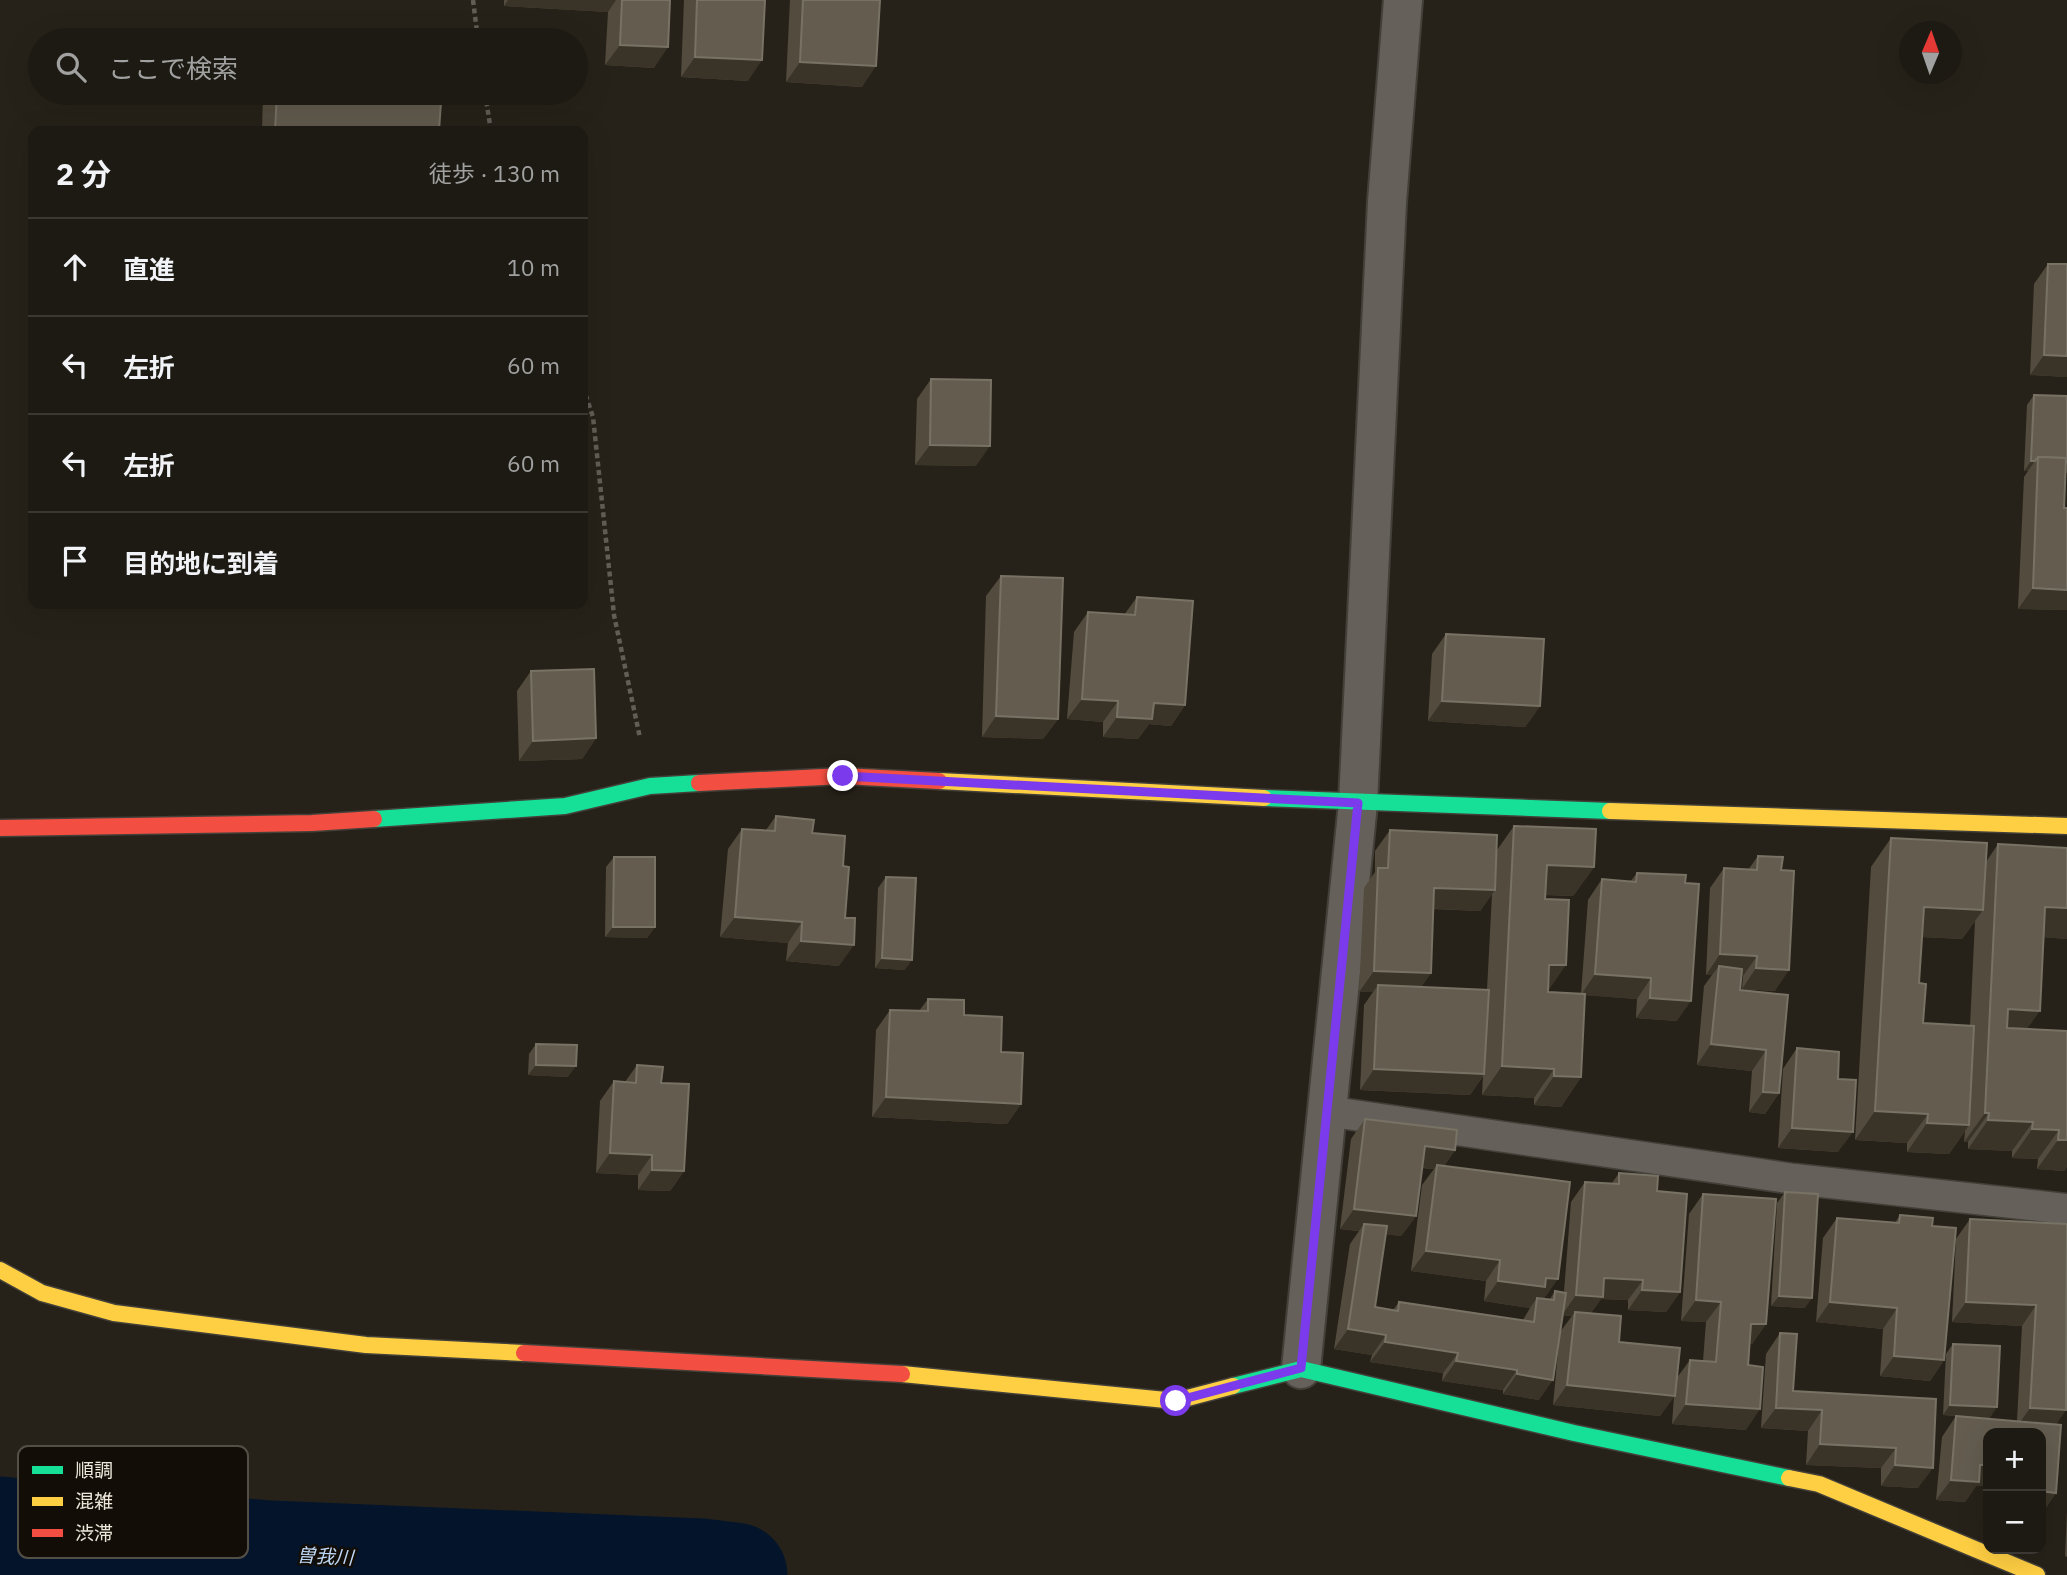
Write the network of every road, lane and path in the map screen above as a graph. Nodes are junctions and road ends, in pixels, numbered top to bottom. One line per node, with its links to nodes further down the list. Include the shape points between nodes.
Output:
1 (473, 0): 3 (path)
2 (1403, 0): 8 (street, via 1387,202)
3 (476, 28)
4 (487, 105): 5 (path)
5 (490, 126)
6 (588, 402): 7 (path, via 614,615)
7 (650, 786): 8 (street, via 843,776); 10 (street, via 565,806 312,823)
8 (1358, 803): 9 (street); 11 (street)
9 (2067, 826)
10 (0, 828)
11 (1326, 1111): 12 (lane, via 1794,1179); 14 (street)
12 (2067, 1209)
13 (0, 1270): 14 (street, via 42,1293 114,1313 366,1345 869,1371 1176,1401)
14 (1301, 1368): 15 (street, via 1574,1433 1819,1484)
15 (2037, 1575)

